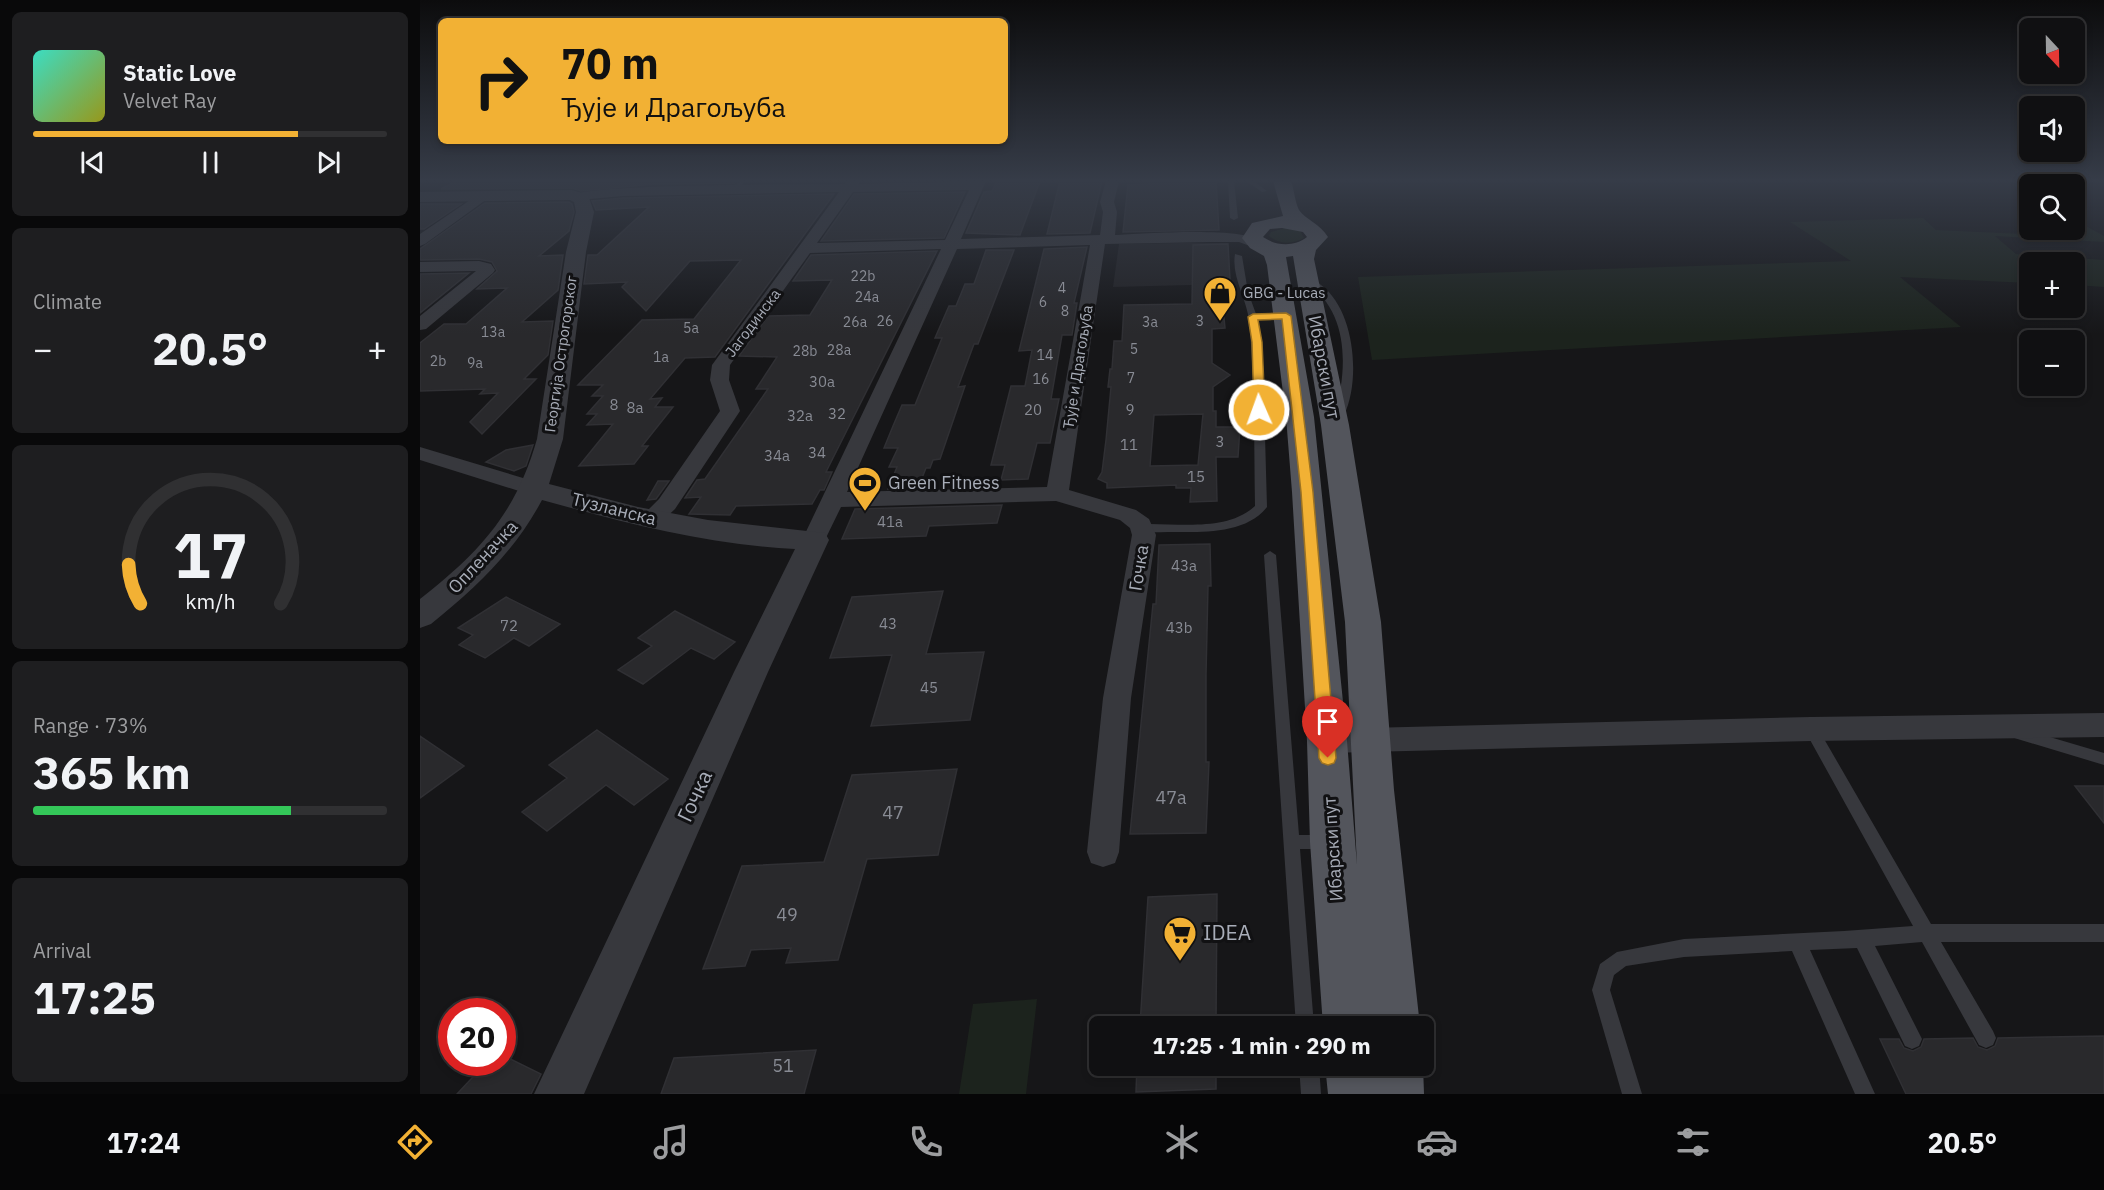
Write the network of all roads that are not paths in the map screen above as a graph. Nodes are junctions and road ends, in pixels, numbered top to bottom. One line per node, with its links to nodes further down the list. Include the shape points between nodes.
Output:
1 (432, 232): 11 (street)
2 (580, 232): 20 (street, Георгија Острогорског, via 550,439)
3 (817, 232): 14 (street, Јагодинска)
4 (956, 232): 12 (street, Гочка)
5 (1105, 232): 10 (street, Ђује и Драгољуба)
6 (1264, 232): 9 (main road, Ибарски пут)
7 (1268, 232): 9 (main road)
8 (1316, 232): 13 (main road, Ибарски пут, via 1318,237)
9 (1262, 236): 10 (street); 13 (main road, via 1287,250); 17 (main road, Ибарски пут, via 1278,265)
10 (1103, 240): 12 (street); 21 (street, Ђује и Драгољуба)
11 (420, 241)
12 (951, 244): 14 (street); 22 (street, Гочка)
13 (1306, 247): 31 (main road, Ибарски пут, via 1303,259 1335,426 1363,622)
14 (806, 248): 23 (street, Јагодинска, via 721,365 720,387 731,406 728,415 667,504)
15 (1238, 256): 17 (lane, via 1244,292)
16 (420, 267): 18 (street, via 487,269)
17 (1269, 317): 24 (lane, via 1257,354 1261,507 1230,525); 31 (main road, Ибарски пут, via 1307,492)
18 (420, 325)
19 (420, 453): 20 (street, Тузланска)
20 (535, 489): 23 (street, Тузланска); 27 (street, Опленачка, via 504,539 466,578)
21 (1057, 494): 22 (street, Гочка); 24 (street, Гочка, via 1128,515)
22 (833, 500): 25 (street, Гочка)
23 (650, 520): 25 (street, Тузланска, via 737,534)
24 (1143, 528): 34 (street, Гочка, via 1118,698)
25 (814, 540): 47 (street, Гочка)
26 (1270, 555): 33 (lane)
27 (420, 616)
28 (2104, 725): 29 (street)
29 (1995, 727): 30 (street); 32 (lane)
30 (1811, 729): 31 (street); 35 (lane)
31 (1349, 741): 33 (main road, Ибарски пут); 41 (main road, Ибарски пут)
32 (2104, 759)
33 (1311, 842): 39 (lane); 40 (main road, Ибарски пут)
34 (1103, 852)
35 (1927, 933): 36 (lane); 37 (lane); 42 (lane)
36 (2104, 933)
37 (1862, 938): 38 (lane); 43 (lane)
38 (1797, 942): 51 (lane, via 1684,948 1623,958 1606,970 1601,990); 52 (lane)
39 (1305, 1016)
40 (1346, 1016)
41 (1392, 1016)
42 (1986, 1038)
43 (1912, 1039)
44 (1310, 1076): 48 (lane)
45 (1353, 1076): 49 (main road)
46 (1396, 1076): 50 (main road)
47 (559, 1094)
48 (1311, 1094)
49 (1355, 1094)
50 (1397, 1094)
51 (1632, 1094)
52 (1865, 1094)

